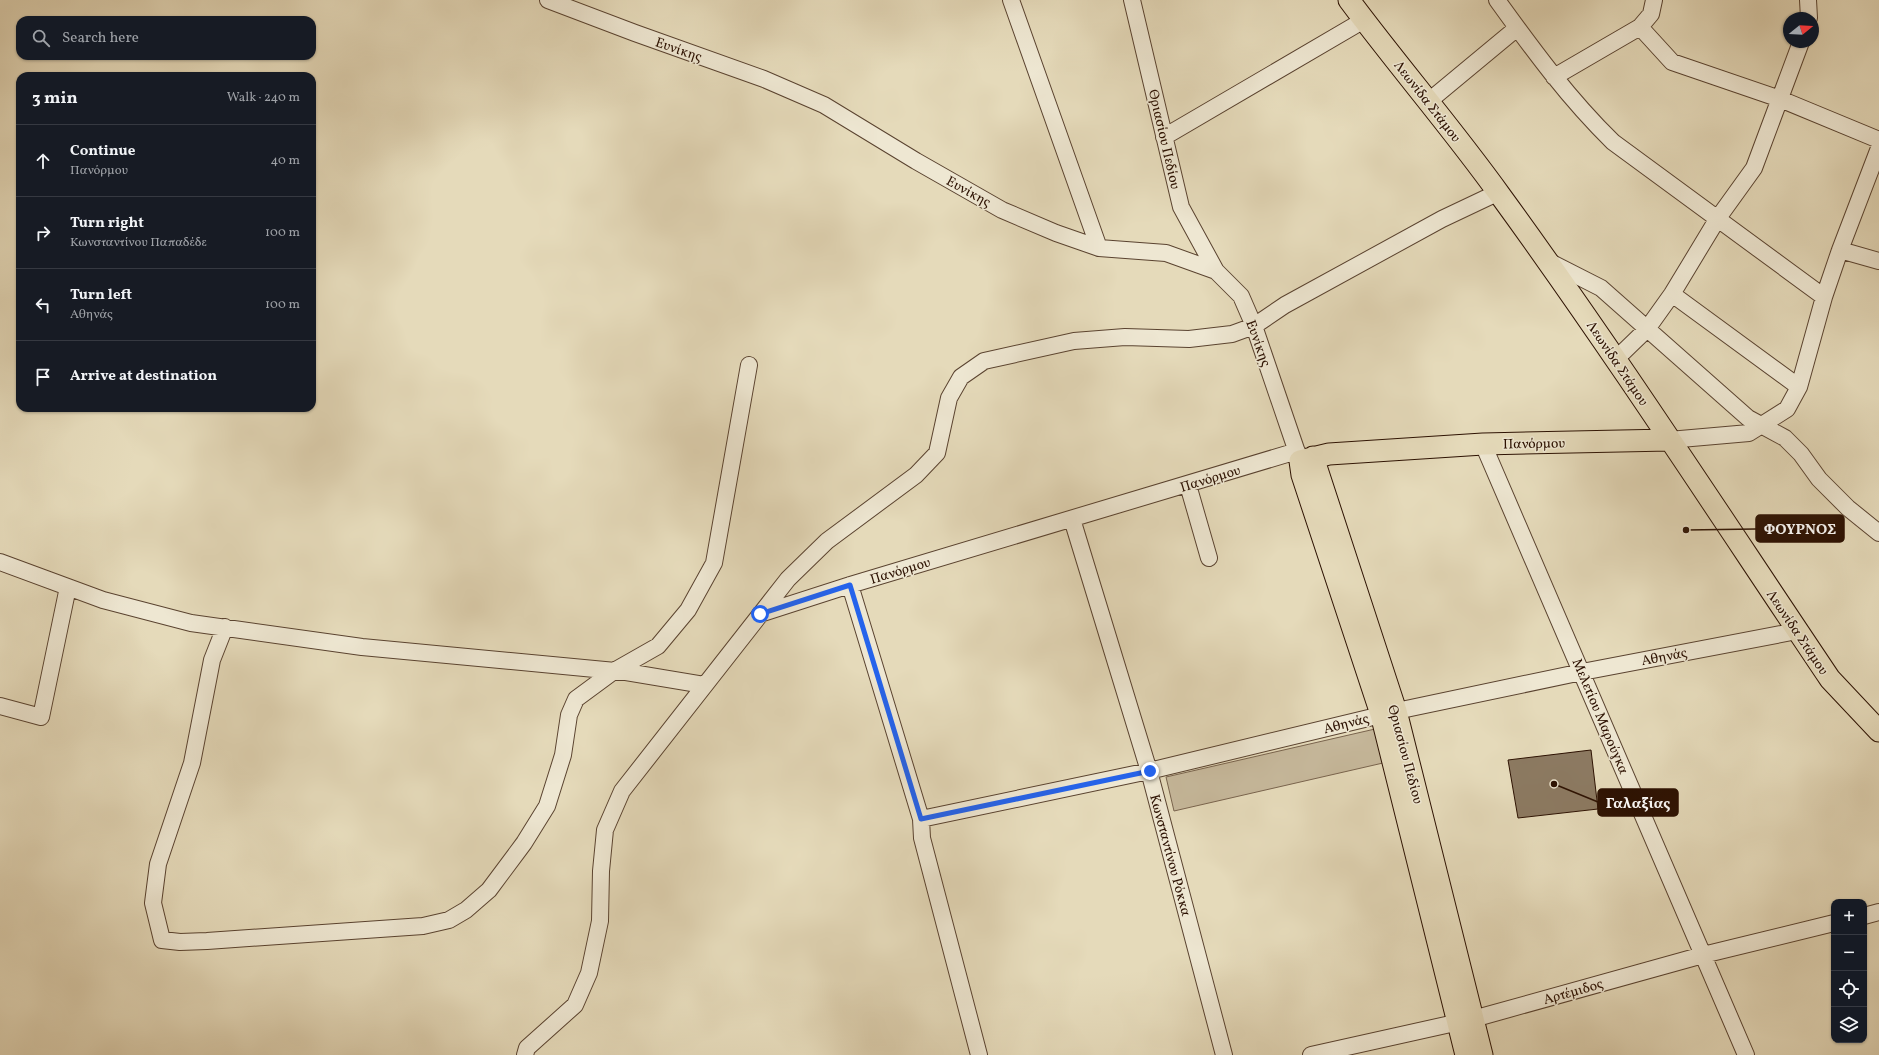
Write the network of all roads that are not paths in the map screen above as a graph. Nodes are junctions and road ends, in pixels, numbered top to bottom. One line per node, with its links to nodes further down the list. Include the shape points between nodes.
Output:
1 (548, 0): 21 (street, Ευνίκης, via 635,34 764,79 824,105 1002,210)
2 (1011, 0): 21 (street)
3 (1132, 0): 16 (street, Θριασίου Πεδίου)
4 (1349, 0): 9 (main road, Λεωνίδα Στάμου)
5 (1497, 0): 11 (street)
6 (1654, 0): 10 (street, via 1650,14)
7 (1808, 0): 8 (street)
8 (1809, 12)
9 (1364, 20): 15 (main road, Λεωνίδα Στάμου); 16 (street)
10 (1640, 27): 13 (street); 14 (street, via 1672,62)
11 (1517, 28): 13 (street); 15 (street)
12 (1799, 48): 14 (street)
13 (1554, 77): 20 (street, via 1613,142)
14 (1780, 99): 17 (street); 20 (street, via 1754,168)
15 (1429, 101): 19 (main road, Λεωνίδα Στάμου)
16 (1164, 137): 25 (street, Θριασίου Πεδίου, via 1181,207)
17 (1879, 140)
18 (1879, 148): 22 (street)
19 (1499, 192): 23 (main road, Λεωνίδα Στάμου); 28 (street, via 1442,219 1285,305)
20 (1718, 218): 26 (street); 27 (street)
21 (1099, 248): 25 (street, Ευνίκης, via 1166,253)
22 (1840, 250): 24 (street); 27 (street)
23 (1547, 260): 29 (street, via 1601,288); 30 (main road, Λεωνίδα Στάμου)
24 (1879, 261)
25 (1216, 271): 28 (street, Ευνίκης, via 1241,296)
26 (1672, 294): 29 (street); 32 (street)
27 (1824, 297): 32 (street)
28 (1254, 326): 36 (street, Ευνίκης); 44 (street, via 1232,334 1189,339 1126,337 1074,341 984,361 961,377 949,398 937,453 916,475 827,541 788,579)
29 (1647, 329): 30 (street); 33 (street, via 1748,418)
30 (1616, 359): 34 (main road, Λεωνίδα Στάμου)
31 (749, 365): 47 (street, via 714,563 688,610 658,646)
32 (1799, 387): 33 (street, via 1787,408)
33 (1762, 425): 34 (street, via 1749,433); 39 (street, via 1785,438 1801,454 1819,479 1848,508)
34 (1669, 440): 35 (main road, Πανόρμου); 46 (main road, Λεωνίδα Στάμου)
35 (1483, 444): 36 (main road, Πανόρμου); 48 (street, Μελετίου Μαρούγκα)
36 (1303, 457): 37 (street, Πανόρμου); 51 (main road, Θριασίου Πεδίου, via 1302,475)
37 (1188, 485): 38 (street, Πανόρμου); 40 (street)
38 (1072, 519): 42 (street, Πανόρμου); 53 (street, Κωνσταντίνου Ρόκκα)
39 (1879, 533)
40 (1209, 558)
41 (0, 562): 43 (street)
42 (850, 585): 44 (street, Πανόρμου); 54 (street)
43 (68, 587): 45 (street, via 103,600 191,622); 50 (street, via 40,717)
44 (760, 614): 49 (street)
45 (225, 627): 47 (street, via 362,647); 47 (street, via 212,660 192,763 158,864 153,903 162,940 200,941 422,926 450,920 489,890 524,843 547,806 563,755 569,715 576,699)
46 (1797, 631): 48 (street, Αθηνάς); 52 (main road, Λεωνίδα Στάμου, via 1830,679)
47 (614, 671): 49 (street)
48 (1582, 672): 51 (street, Αθηνάς); 58 (street, Μελετίου Μαρούγκα)
49 (704, 685): 60 (street, via 622,791 605,830 600,920 589,973 575,1005 527,1048)
50 (0, 706)
51 (1389, 713): 53 (street, Αθηνάς); 59 (main road, Θριασίου Πεδίου)
52 (1879, 731)
53 (1150, 771): 54 (street, Αθηνάς); 62 (street, Κωνσταντίνου Ρόκκα)
54 (921, 819): 61 (street, via 922,838)
55 (1879, 912): 56 (street)
56 (1867, 915)
57 (1831, 924): 58 (street, Αρτέμιδος)
58 (1703, 955): 59 (street, Αρτέμιδος); 66 (street, Μελετίου Μαρούγκα)
59 (1465, 1021): 63 (street, Αρτέμιδος); 64 (main road, Θριασίου Πεδίου); 65 (main road, Θριασίου Πεδίου)
60 (525, 1055)
61 (979, 1055)
62 (1224, 1055)
63 (1311, 1055)
64 (1466, 1055)
65 (1482, 1055)
66 (1746, 1055)

